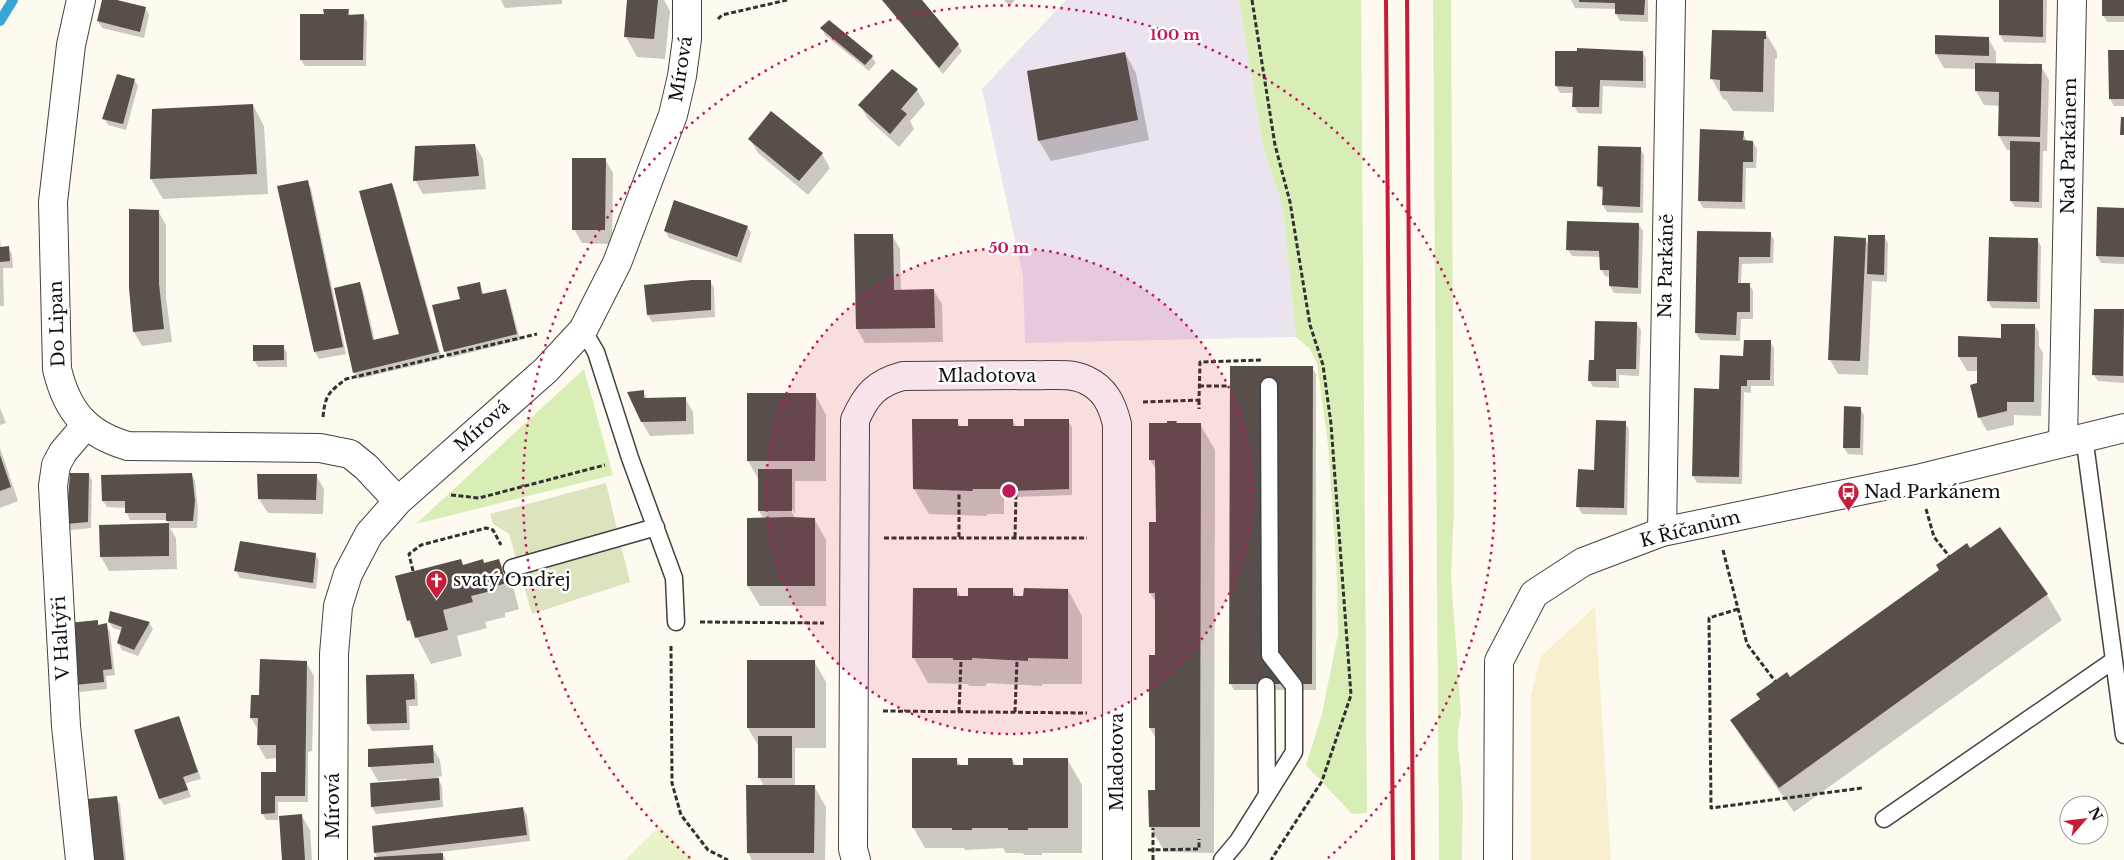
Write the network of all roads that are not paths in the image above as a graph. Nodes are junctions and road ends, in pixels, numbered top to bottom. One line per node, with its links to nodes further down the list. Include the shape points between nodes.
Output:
1 (81, 0): 7 (street, Do Lipan, via 72,44 53,202 57,369 70,407)
2 (688, 0): 5 (street, Mírová, via 687,39 673,115 617,264)
3 (1671, 0): 12 (street, Na Parkáně)
4 (2072, 0): 9 (street, Nad Parkánem)
5 (583, 330): 10 (street, Mírová, via 546,370); 11 (lane, via 596,352)
6 (1269, 386): 19 (lane, via 1270,655 1294,686 1294,752)
7 (86, 425): 10 (street, Do Lipan, via 102,436 128,446 320,448 350,454 366,466); 22 (street, V Haltýři, via 56,465 53,486 66,726)
8 (2124, 428): 9 (street, K Říčanům)
9 (2074, 439): 12 (street, K Říčanům, via 1917,479); 15 (lane)
10 (398, 501): 23 (street, Mírová, via 370,534 348,574 338,606 334,654)
11 (656, 527): 13 (lane); 14 (lane, via 674,578)
12 (1662, 532): 26 (street, K Říčanům, via 1583,562 1534,594 1499,661)
13 (512, 568)
14 (676, 622)
15 (2114, 660): 17 (lane); 20 (lane)
16 (1266, 686): 19 (lane)
17 (2122, 702): 18 (lane)
18 (2124, 735)
19 (1267, 795): 25 (lane)
20 (1884, 819)
21 (1117, 856): 24 (street, Mladotova, via 1118,424 1112,403 1100,389 1084,379 1069,376 903,376 877,386 862,402 855,420 853,849)
22 (80, 860)
23 (333, 860)
24 (856, 860)
25 (1222, 860)
26 (1498, 860)

